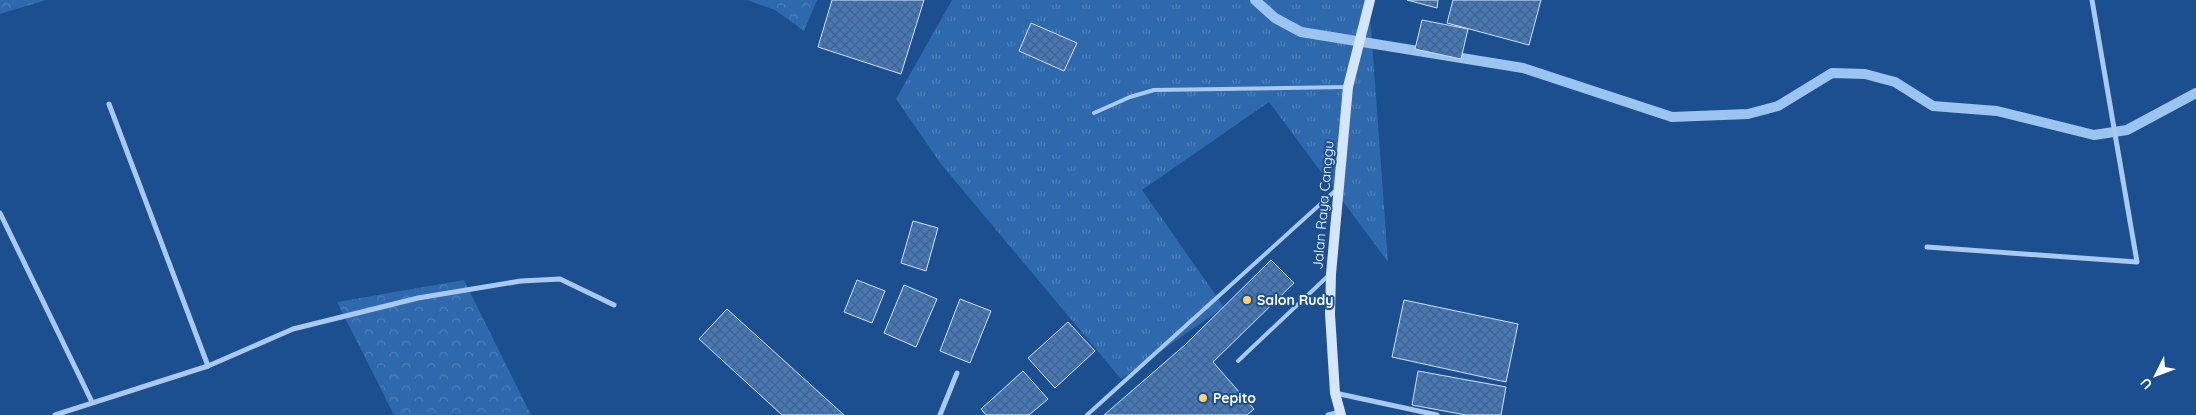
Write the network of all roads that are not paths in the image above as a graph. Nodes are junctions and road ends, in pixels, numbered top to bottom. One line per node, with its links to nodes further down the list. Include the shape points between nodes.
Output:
1 (1370, 0): 3 (main road, Jalan Raya Canggu)
2 (2092, 0): 8 (street, via 2138,262)
3 (1348, 87): 5 (lane, via 1154,90); 6 (main road, Jalan Raya Canggu)
4 (109, 104): 12 (street)
5 (1094, 113)
6 (1338, 188): 9 (main road, Jalan Raya Canggu); 19 (lane)
7 (0, 213): 15 (street)
8 (1927, 247)
9 (1331, 274): 11 (lane); 14 (main road, Jalan Raya Canggu)
10 (614, 305): 12 (street, via 560,279 521,281 418,298 294,330)
11 (1238, 361)
12 (208, 366): 15 (street)
13 (956, 373): 18 (street)
14 (1335, 393): 16 (main road, Jalan Raya Canggu); 21 (street)
15 (92, 402): 17 (street)
16 (1341, 414): 20 (street)
17 (55, 415)
18 (940, 415)
19 (1087, 415)
20 (1328, 415)
21 (1437, 415)

